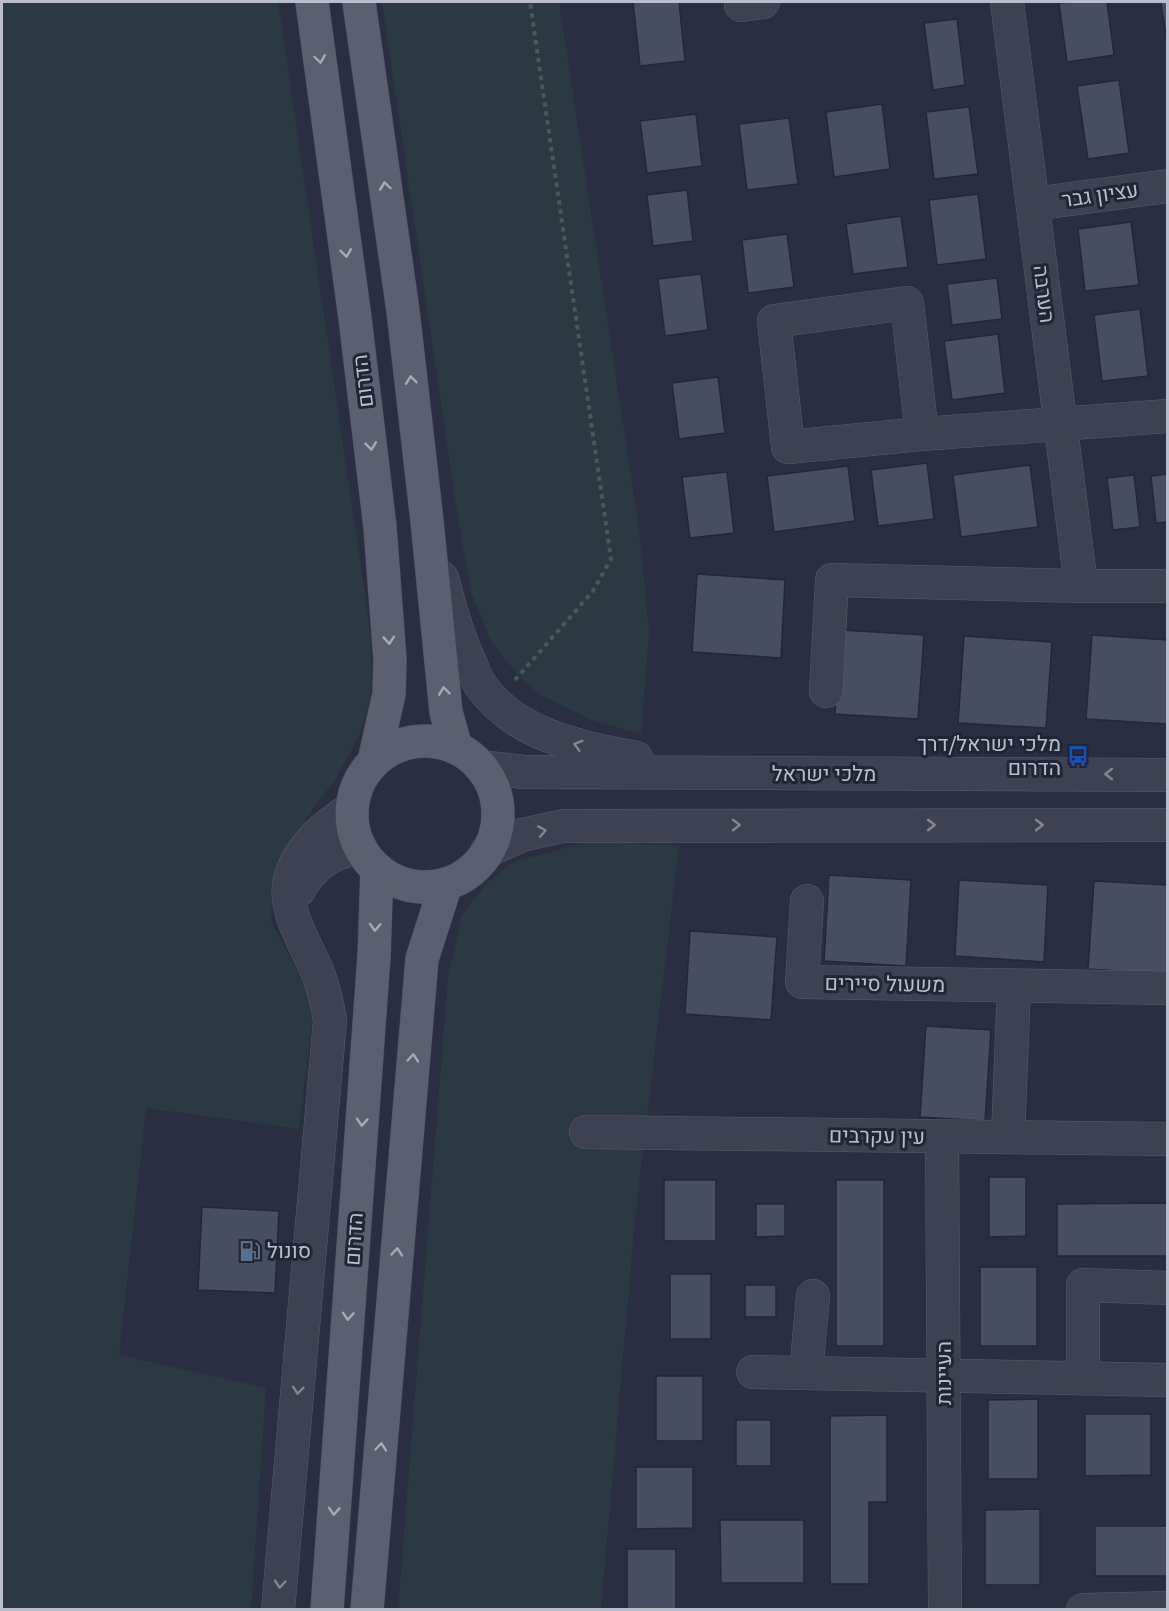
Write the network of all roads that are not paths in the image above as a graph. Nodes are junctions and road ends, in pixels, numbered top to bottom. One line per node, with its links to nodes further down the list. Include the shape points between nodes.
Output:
1 (312, 2): 14 (main road, הדרום, one-way to 14, via 380,527 390,660 389,694)
2 (359, 2): 9 (main road, one-way to 2)
3 (1007, 2): 5 (street, הערבה)
4 (1167, 186): 5 (street, עציון גבר)
5 (1033, 204): 7 (street, הערבה)
6 (1167, 416): 7 (street)
7 (1061, 424): 8 (street); 10 (street, הערבה)
8 (922, 434): 8 (street, via 788,447 774,321 907,303)
9 (427, 521): 13 (main road, one-way to 9, via 446,712); 15 (street, one-way to 9, via 579,747 525,726 494,700 480,686 452,617)
10 (1081, 586): 11 (street); 12 (street, via 832,580)
11 (1167, 586)
12 (826, 691)
13 (469, 758): 14 (main road, via 432,741 420,741 395,747); 15 (street, מלכי ישראל, via 525,772); 19 (main road, via 491,783 497,808 494,835)
14 (374, 761): 17 (main road, via 363,775)
15 (717, 773): 16 (street, מלכי ישראל, one-way to 15)
16 (1167, 775)
17 (352, 808): 20 (main road, via 352,821); 23 (street, via 320,832 301,855 291,875)
18 (1167, 825): 19 (street, one-way to 18, via 522,834 563,826)
19 (487, 851): 21 (main road, via 470,871)
20 (368, 858): 21 (main road, via 402,883); 23 (street, via 341,851 319,864 303,882); 39 (main road, הדרום, one-way to 39, via 373,968)
21 (446, 884): 40 (main road, הדרום, one-way to 21, via 422,959)
22 (807, 901): 24 (street, משעול סיירים, via 801,982)
23 (289, 908): 38 (street, one-way to 38, via 318,972 330,1020)
24 (1014, 986): 25 (street, משעול סיירים); 28 (street)
25 (1167, 988)
26 (586, 1132): 27 (street, עין עקרבים)
27 (942, 1137): 28 (street, עין עקרבים); 34 (street, העיינות)
28 (1008, 1137): 29 (street, עין עקרבים)
29 (1167, 1139)
30 (1167, 1288): 35 (street, via 1083,1285)
31 (813, 1296): 33 (street)
32 (753, 1371): 33 (street)
33 (806, 1373): 34 (street)
34 (944, 1376): 35 (street); 41 (street, העיינות)
35 (1083, 1378): 36 (street)
36 (1167, 1380)
37 (1167, 1608): 42 (street)
38 (278, 1610)
39 (327, 1610)
40 (367, 1610)
41 (945, 1610)
42 (1083, 1610)

